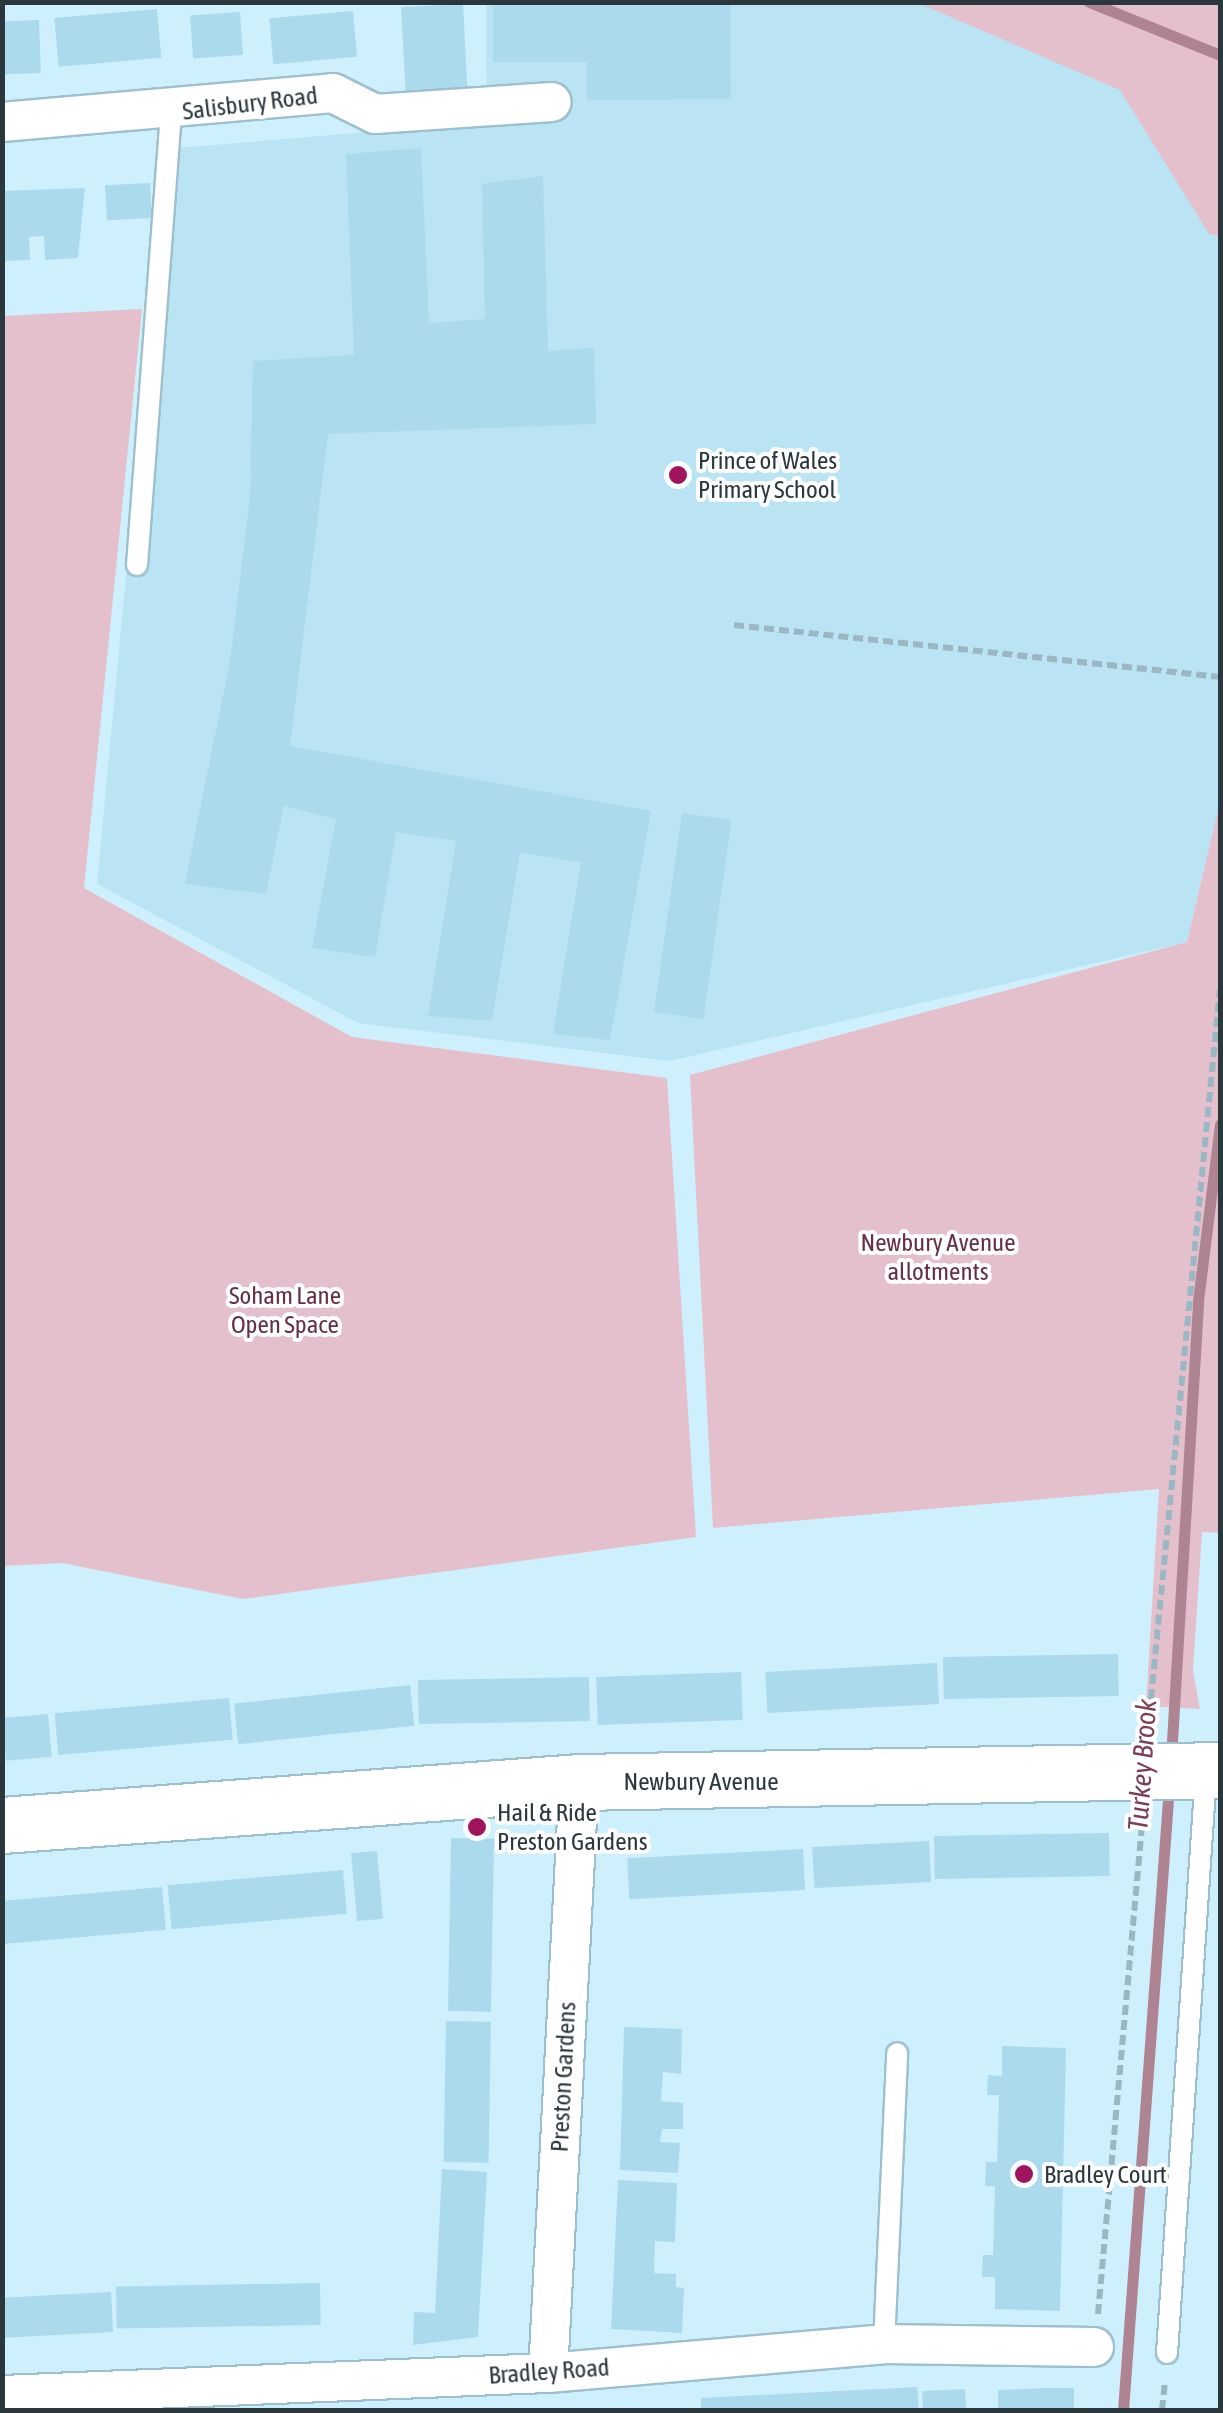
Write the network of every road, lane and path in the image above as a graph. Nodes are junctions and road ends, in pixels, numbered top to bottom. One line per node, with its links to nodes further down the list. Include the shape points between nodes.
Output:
1 (552, 102): 2 (street, Salisbury Road, via 375,114 333,93)
2 (172, 112): 3 (street, Salisbury Road); 4 (lane)
3 (2, 122)
4 (137, 566)
5 (734, 625): 6 (path)
6 (1220, 677)
7 (1220, 990): 9 (path)
8 (1213, 1771): 9 (street, Newbury Avenue); 15 (lane)
9 (1150, 1772): 10 (street, Newbury Avenue); 14 (path)
10 (579, 1782): 11 (street, Newbury Avenue); 16 (street, Preston Gardens)
11 (2, 1825)
12 (897, 2054): 13 (lane)
13 (884, 2344): 14 (street, Bradley Road); 16 (street, Bradley Road)
14 (1094, 2348)
15 (1167, 2353)
16 (548, 2372): 17 (street, Bradley Road)
17 (2, 2395)

